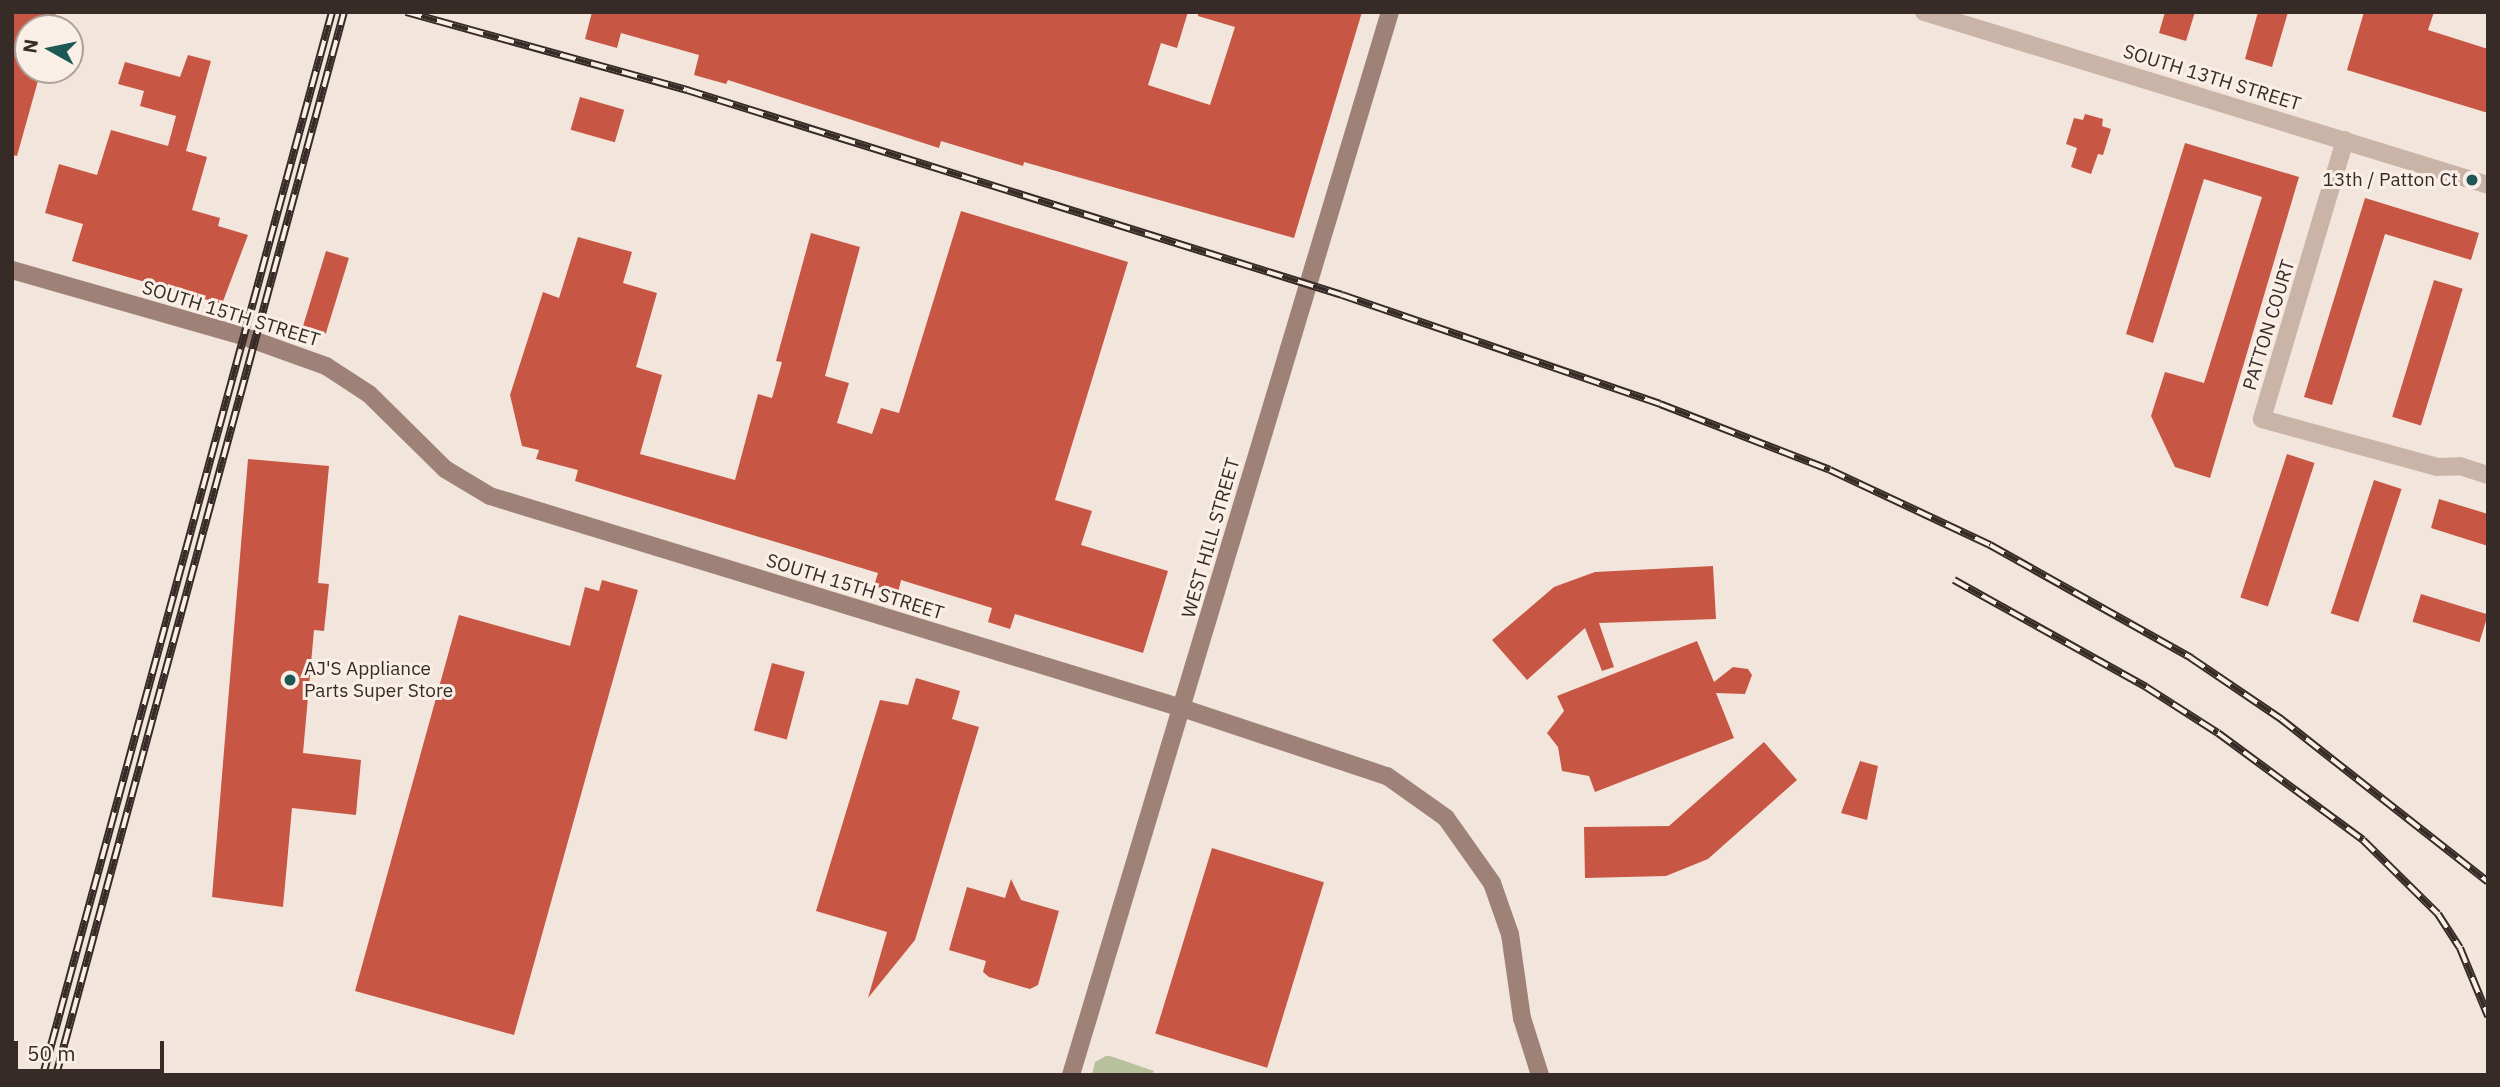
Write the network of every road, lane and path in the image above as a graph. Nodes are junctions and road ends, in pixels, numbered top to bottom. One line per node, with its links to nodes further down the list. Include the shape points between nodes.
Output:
1 (1390, 12): 7 (street, WEST HILL STREET)
2 (1924, 12): 3 (street, SOUTH 13TH STREET)
3 (2346, 140): 4 (street, SOUTH 13TH STREET); 6 (street, PATTON COURT, via 2262,419 2437,467 2460,466)
4 (2488, 185)
5 (12, 270): 7 (street, SOUTH 15TH STREET, via 245,337 326,366 369,394 445,469 490,496)
6 (2488, 475)
7 (1182, 708): 8 (street, WEST HILL STREET); 9 (street, SOUTH 15TH STREET, via 1387,776 1446,818 1478,860 1502,908 1522,1018)
8 (1071, 1075)
9 (1540, 1075)

